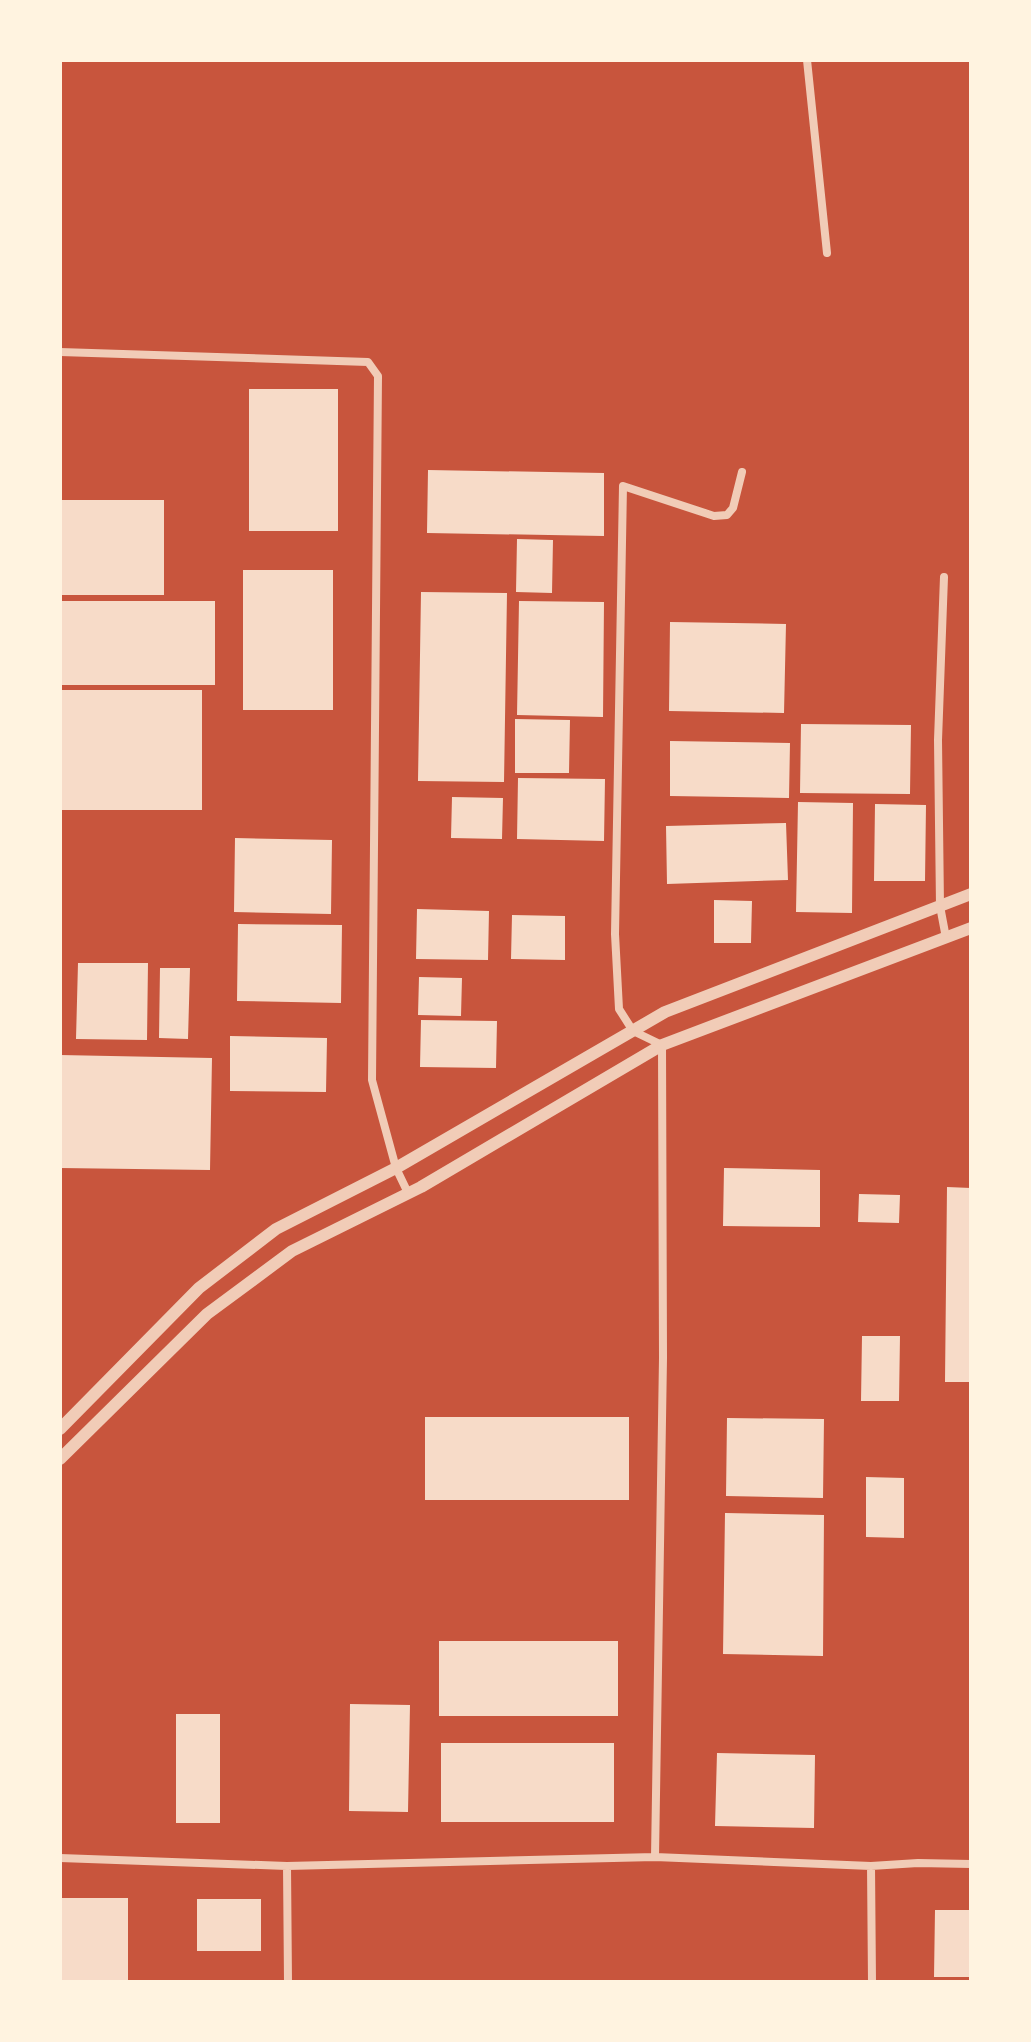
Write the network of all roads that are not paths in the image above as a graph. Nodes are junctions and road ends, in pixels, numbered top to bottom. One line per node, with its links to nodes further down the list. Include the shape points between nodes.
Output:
1 (807, 60): 2 (street)
2 (827, 253)
3 (60, 352): 12 (street, via 368,362 378,376 372,1080)
4 (742, 472): 10 (street, via 727,515 714,516 623,486 615,934 619,1009)
5 (944, 577): 7 (street, via 938,740)
6 (971, 894): 7 (street)
7 (940, 906): 9 (street); 10 (street, via 665,1012)
8 (971, 928): 9 (street)
9 (946, 938): 11 (street)
10 (633, 1031): 11 (street); 12 (street)
11 (662, 1045): 13 (street); 16 (street)
12 (396, 1168): 13 (street); 14 (street, via 276,1229 199,1288)
13 (408, 1193): 15 (street, via 292,1251 207,1314)
14 (60, 1429)
15 (60, 1459)
16 (655, 1857): 19 (street); 20 (street)
17 (60, 1858): 19 (street)
18 (971, 1864): 20 (street)
19 (287, 1866): 21 (street)
20 (871, 1866): 22 (street)
21 (288, 1982)
22 (872, 1982)

